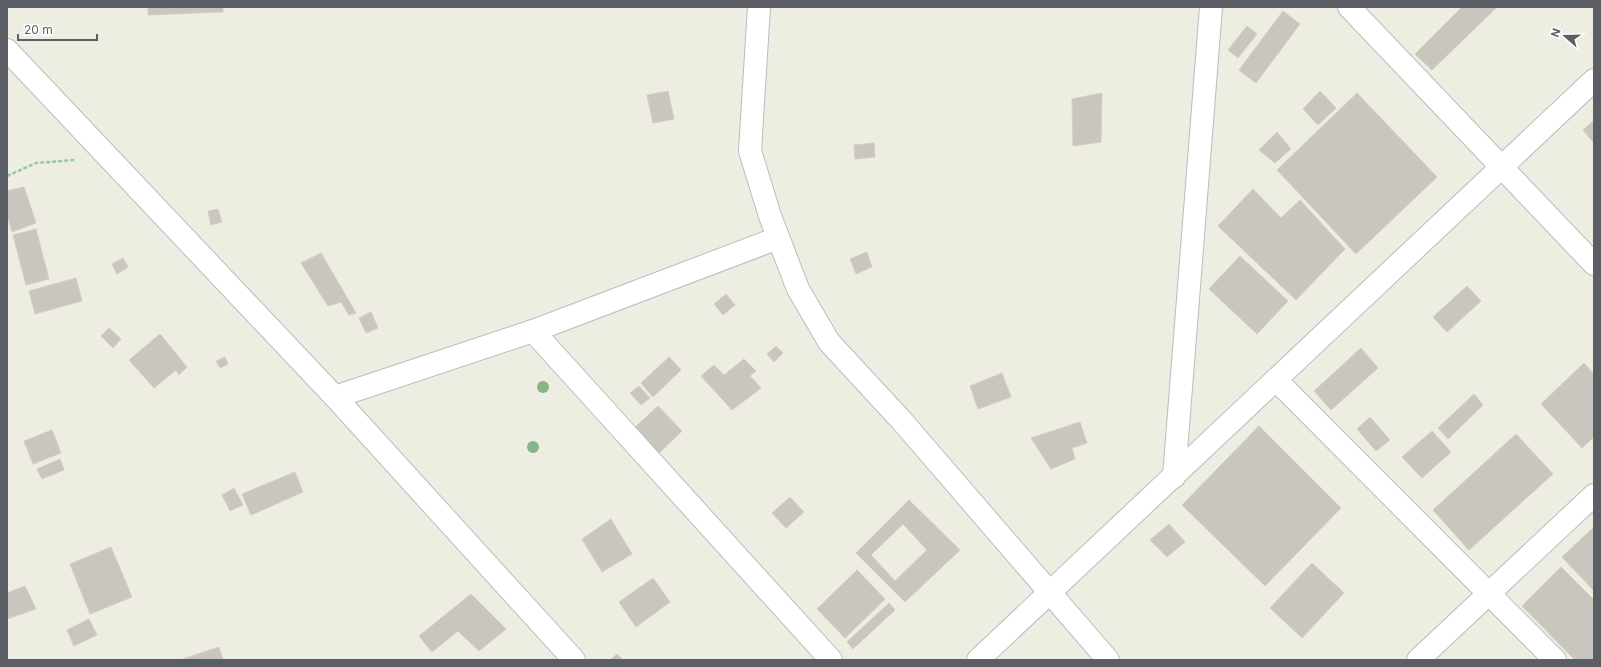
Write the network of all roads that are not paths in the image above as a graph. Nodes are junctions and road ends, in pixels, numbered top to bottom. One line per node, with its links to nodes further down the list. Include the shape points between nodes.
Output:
1 (759, 7): 7 (street, via 750,151)
2 (1211, 7): 12 (street)
3 (1349, 7): 6 (street)
4 (7, 50): 11 (street)
5 (1594, 80): 6 (street)
6 (1502, 167): 8 (street); 10 (street)
7 (778, 238): 9 (street); 14 (street, via 798,289 829,342 902,421)
8 (1594, 264)
9 (533, 331): 11 (street); 17 (street)
10 (1276, 380): 12 (street); 15 (street)
11 (335, 397): 16 (street)
12 (1174, 477): 14 (street)
13 (1594, 495): 15 (street)
14 (1050, 593): 18 (street); 19 (street)
15 (1489, 593): 20 (street); 21 (street)
16 (574, 660)
17 (830, 660)
18 (978, 660)
19 (1108, 660)
20 (1418, 660)
21 (1555, 660)

